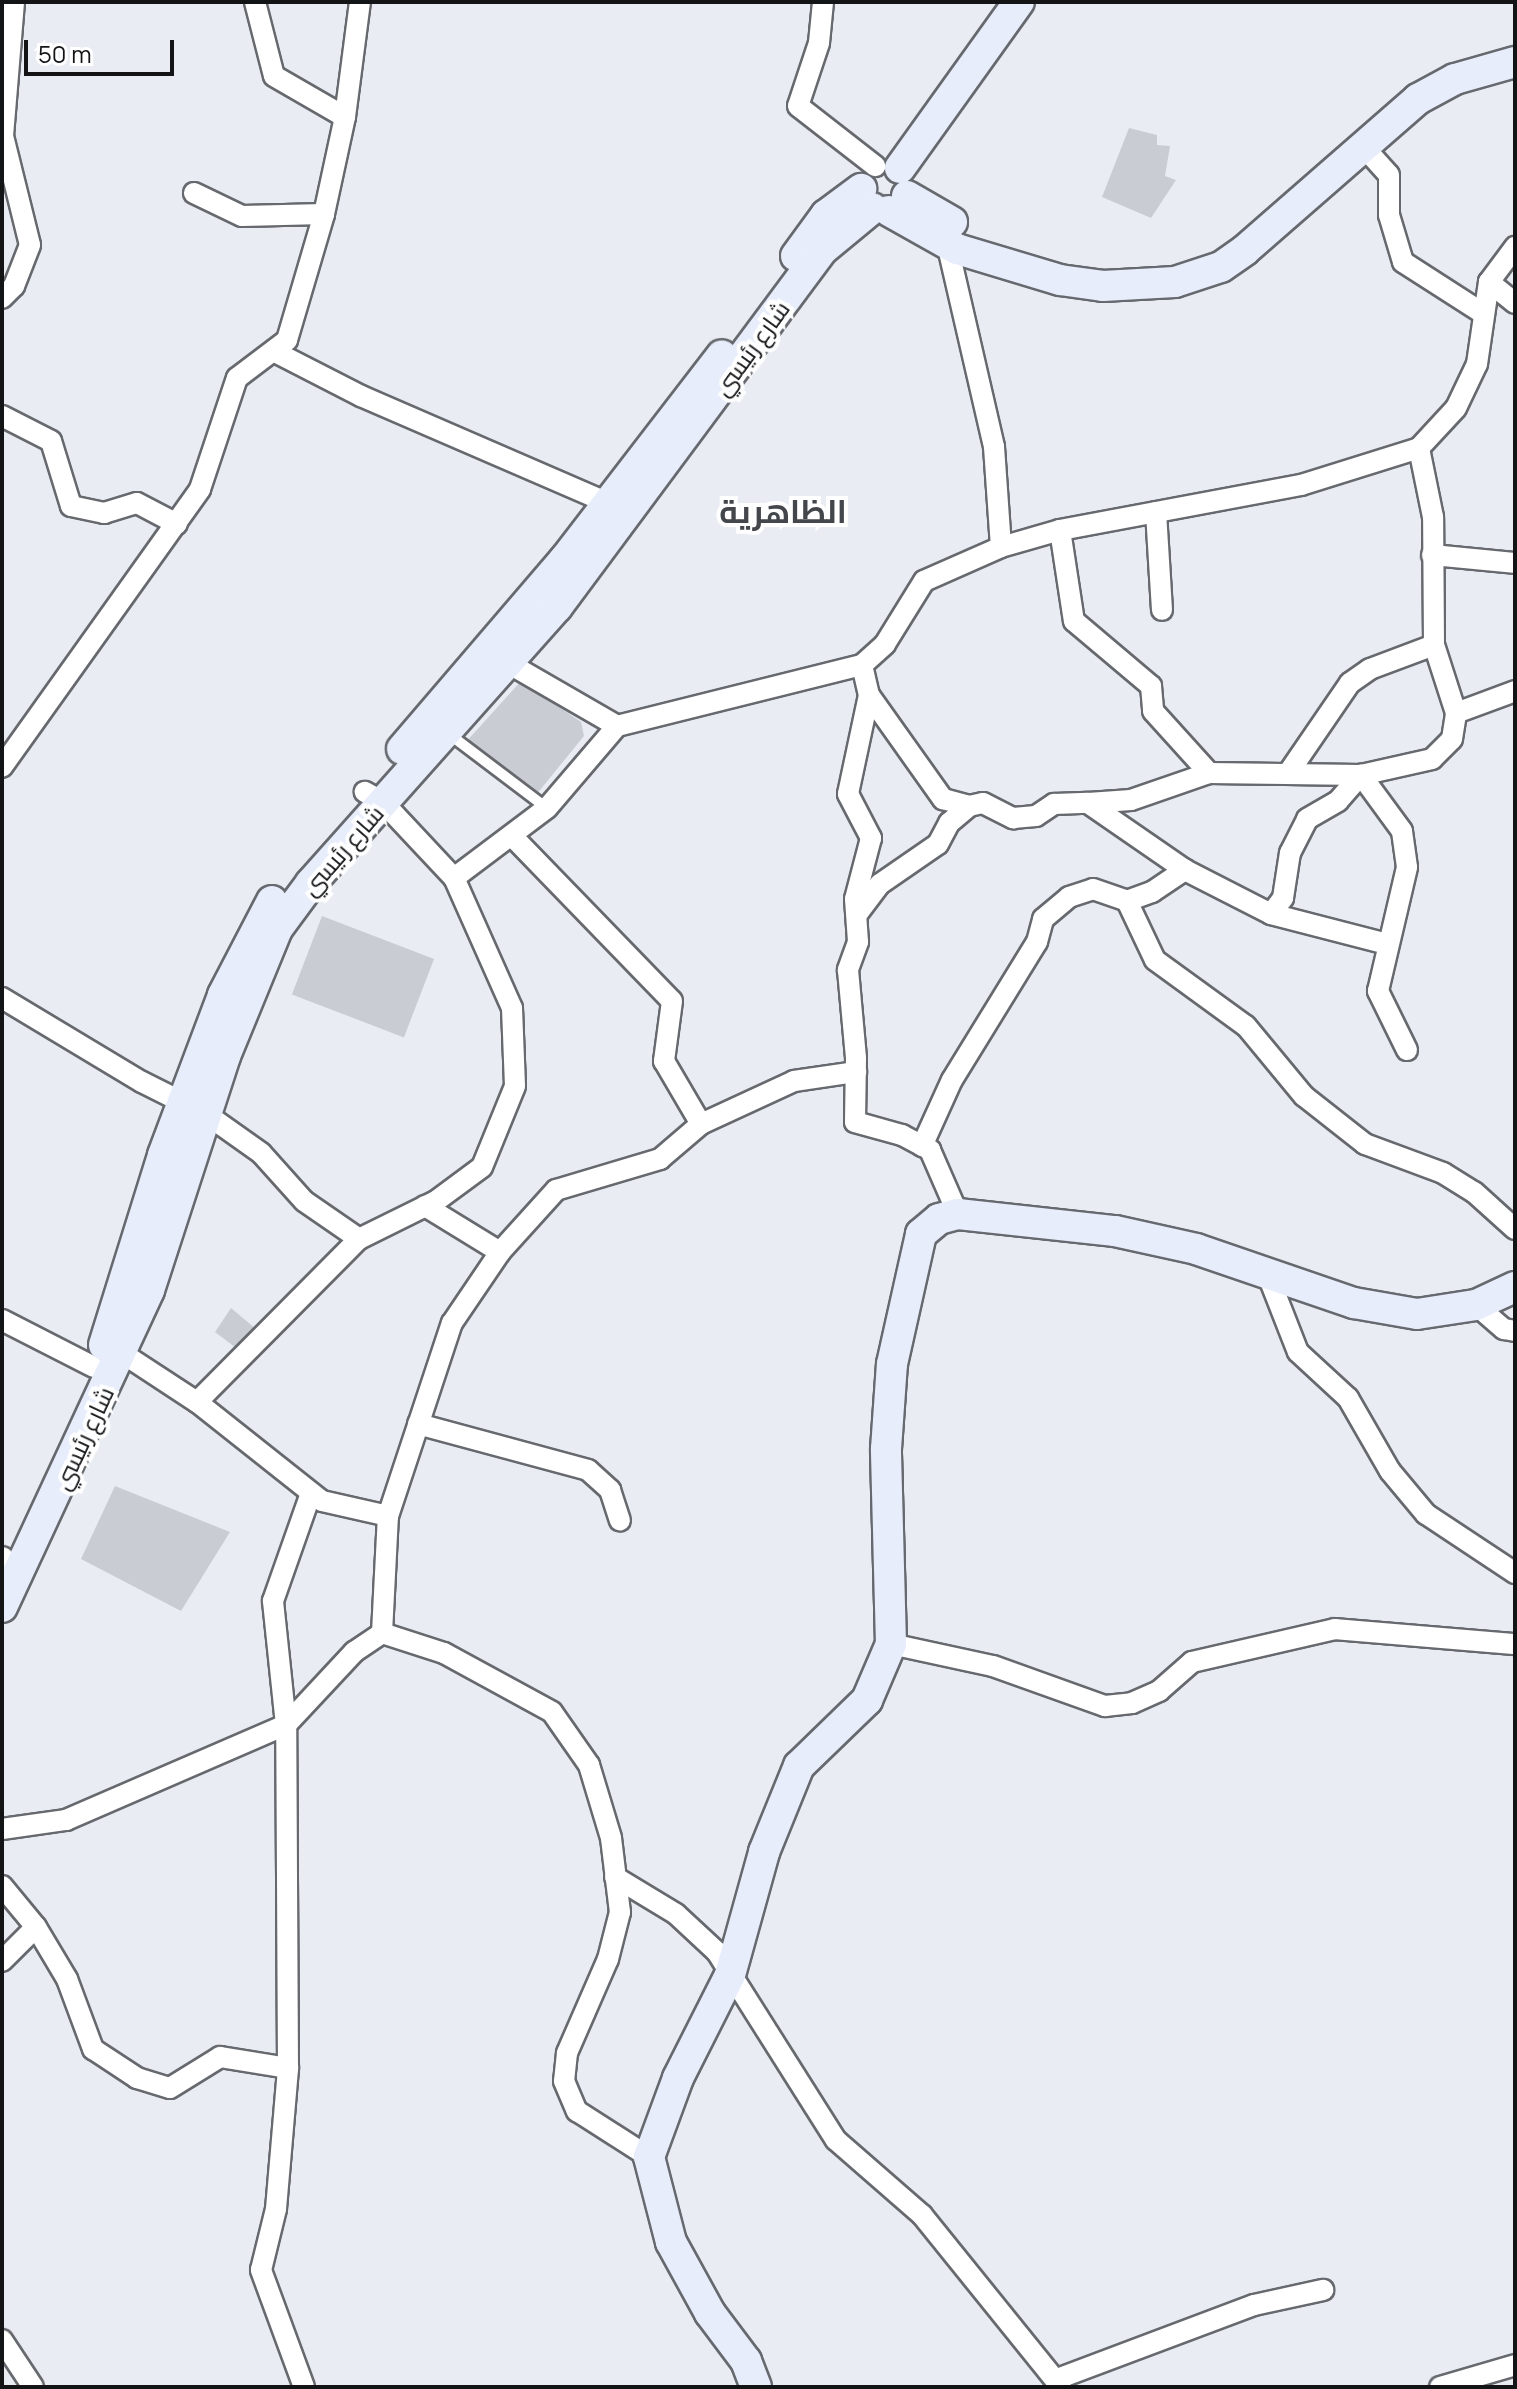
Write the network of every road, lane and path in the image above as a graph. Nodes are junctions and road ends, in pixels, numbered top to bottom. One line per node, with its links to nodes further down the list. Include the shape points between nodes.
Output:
1 (14, 2): 16 (street, via 3,136 30,245 14,286)
2 (255, 2): 8 (street, via 274,76)
3 (360, 2): 8 (street)
4 (823, 2): 10 (street, via 819,43 798,106)
5 (1019, 2): 10 (main road, شارع رئيسي)
6 (1515, 47): 10 (main road, via 1469,56 1406,90 1243,232 1185,261 1118,268 1042,258 998,245)
7 (1515, 62): 9 (main road, via 1455,79 1418,99)
8 (345, 117): 12 (street)
9 (1362, 145): 13 (main road, via 1245,250 1221,267 1175,282 1103,286 1060,280); 18 (street, via 1389,175 1389,215 1403,262)
10 (884, 190): 13 (main road); 23 (main road, شارع رئيسي, via 826,215)
11 (194, 193): 12 (street, via 242,216)
12 (324, 214): 19 (street, via 287,340)
13 (947, 243): 26 (street, via 994,447)
14 (1515, 247): 15 (street)
15 (1489, 282): 17 (street); 18 (street)
16 (2, 298)
17 (1515, 303)
18 (1484, 314): 21 (street, via 1477,364 1456,408)
19 (275, 352): 23 (street); 24 (street, via 237,378 200,489)
20 (2, 416): 24 (street, via 51,441 71,506 104,513 137,503)
21 (1419, 448): 22 (street, via 1301,485); 27 (street, via 1433,517)
22 (1156, 512): 25 (street); 29 (street)
23 (613, 515): 31 (main road, شارع رئيسي); 42 (main road, شارع رئيسي)
24 (177, 524): 38 (street)
25 (1060, 530): 26 (street); 40 (street, via 1074,621 1151,686 1153,711)
26 (1001, 547): 32 (street, via 924,581 885,644)
27 (1432, 555): 28 (street); 30 (street)
28 (1515, 563)
29 (1162, 610)
30 (1434, 645): 35 (street); 39 (street, via 1350,683)
31 (508, 663): 36 (street); 37 (main road, شارع رئيسي)
32 (862, 665): 34 (street); 36 (street)
33 (1515, 691): 35 (street)
34 (869, 695): 44 (street, via 943,799); 51 (street, via 848,794 871,838 855,899)
35 (1456, 713): 41 (street, via 1452,739 1432,759)
36 (617, 726): 45 (street)
37 (445, 731): 42 (main road, شارع رئيسي); 45 (lane)
38 (2, 767)
39 (1289, 772): 40 (street); 41 (street)
40 (1209, 773): 43 (street, via 1131,800)
41 (1361, 775): 50 (street, via 1338,801 1307,819 1290,853 1283,898); 52 (street, via 1402,831 1407,867)
42 (374, 797): 48 (street); 56 (main road, شارع رئيسي, via 296,869 244,947)
43 (1088, 803): 44 (street, via 1054,804 1036,816 1013,818 983,803); 47 (street)
44 (969, 806): 51 (street, via 949,823 938,844 880,884)
45 (547, 808): 46 (street)
46 (513, 837): 48 (street); 57 (street, via 672,1001 664,1061)
47 (1185, 870): 49 (street); 50 (street)
48 (454, 878): 59 (street, via 512,1008 515,1086 482,1167)
49 (1127, 901): 58 (street, via 1093,889 1069,897 1043,919 1037,942 952,1080); 61 (street, via 1155,960 1246,1026 1304,1096 1365,1144 1443,1173 1474,1192)
50 (1271, 914): 52 (street)
51 (856, 916): 55 (street, via 858,942 848,970)
52 (1387, 944): 54 (street, via 1378,991)
53 (2, 998): 56 (street)
54 (1407, 1050)
55 (856, 1072): 57 (street, via 794,1081); 58 (street, via 855,1122)
56 (195, 1108): 62 (street, via 261,1153 304,1201); 69 (main road, شارع رئيسي, via 149,1290); 70 (main road, شارع رئيسي)
57 (701, 1124): 63 (street, via 660,1159 556,1190)
58 (922, 1146): 60 (street, via 946,1179)
59 (425, 1206): 62 (street); 63 (street)
60 (958, 1214): 64 (main road, via 1115,1231 1196,1249); 80 (main road, via 939,1219 921,1234 892,1364 886,1449)
61 (1515, 1229)
62 (359, 1239): 71 (street)
63 (500, 1252): 72 (street, via 452,1323)
64 (1269, 1278): 66 (main road, via 1354,1303 1417,1314); 77 (street, via 1298,1352 1348,1398 1390,1471 1426,1514)
65 (1515, 1287): 66 (main road)
66 (1476, 1305): 68 (street, via 1504,1329)
67 (2, 1320): 70 (street)
68 (1515, 1331)
69 (122, 1353): 71 (street); 78 (main road, شارع رئيسي)
70 (94, 1367): 76 (main road, شارع رئيسي)
71 (197, 1402): 73 (street)
72 (418, 1424): 74 (street); 75 (street, via 588,1470 610,1490)
73 (311, 1493): 74 (street, via 322,1501); 82 (street, via 273,1601)
74 (388, 1516): 79 (street)
75 (620, 1520)
76 (3, 1559)
77 (1515, 1573)
78 (2, 1607)
79 (382, 1633): 82 (street, via 354,1652); 84 (street, via 444,1653 552,1712 589,1765 611,1838)
80 (891, 1644): 81 (street, via 993,1666 1105,1706 1132,1703 1159,1691 1192,1662 1335,1629); 88 (main road, via 867,1700 799,1766 764,1852)
81 (1515, 1644)
82 (286, 1725): 83 (street, via 66,1820); 89 (street)
83 (2, 1829)
84 (615, 1877): 88 (street, via 676,1914 717,1952); 90 (street, via 620,1912 608,1959 567,2053 564,2081 577,2111)
85 (2, 1886): 86 (street)
86 (36, 1927): 87 (street); 89 (street, via 67,1979 93,2049 137,2078 170,2088 220,2057)
87 (2, 1961)
88 (730, 1975): 90 (main road, via 678,2078); 94 (street, via 836,2140 922,2215)
89 (288, 2068): 96 (street, via 276,2209 261,2270)
90 (649, 2157): 97 (main road, via 671,2242 710,2313 746,2361)
91 (1323, 2290): 94 (street, via 1254,2305)
92 (2, 2340): 95 (street)
93 (1515, 2365): 98 (street)
94 (1059, 2383)
95 (33, 2387)
96 (304, 2387)
97 (756, 2387)
98 (1440, 2387)

